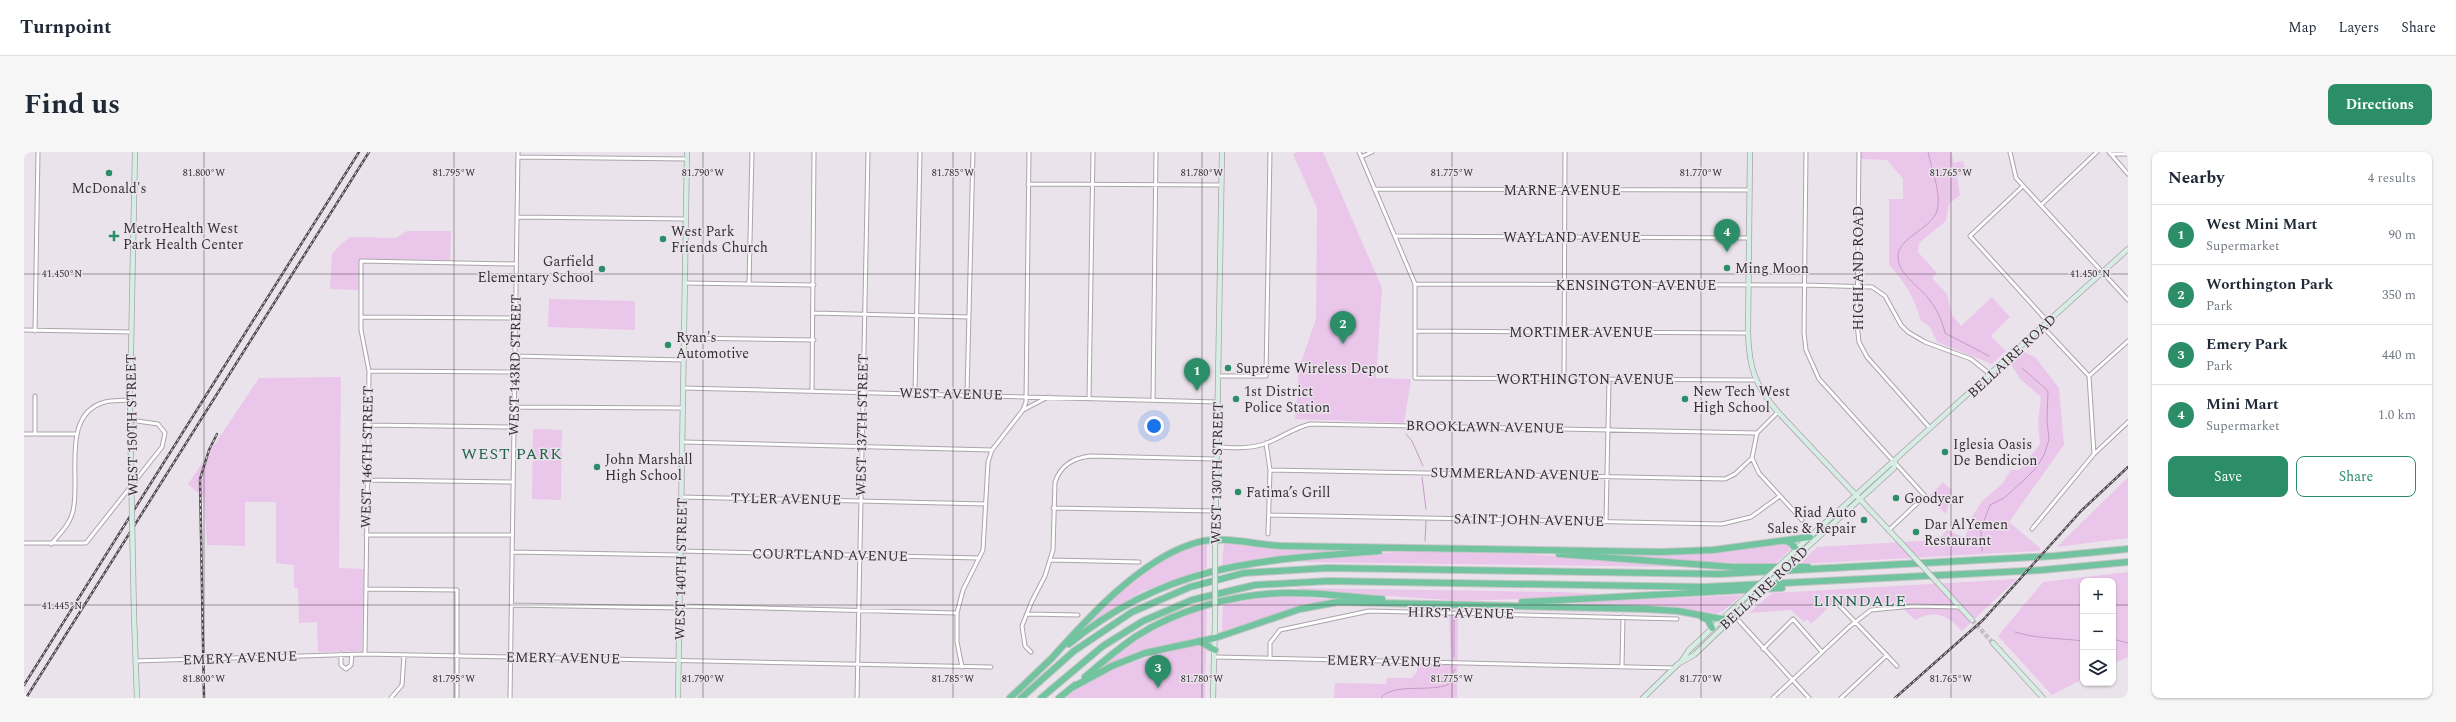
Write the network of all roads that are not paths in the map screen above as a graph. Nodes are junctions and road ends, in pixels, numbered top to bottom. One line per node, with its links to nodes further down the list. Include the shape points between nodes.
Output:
1 (38, 152): 64 (street)
2 (135, 152): 67 (main road, WEST 150TH STREET)
3 (518, 152): 25 (street, WEST 143RD STREET)
4 (687, 152): 27 (main road, WEST 140TH STREET)
5 (752, 152): 47 (street)
6 (814, 152): 50 (street)
7 (868, 152): 56 (street, WEST 137TH STREET)
8 (920, 152): 57 (street)
9 (972, 152): 59 (street)
10 (1029, 152): 29 (street)
11 (1093, 152): 30 (street)
12 (1156, 152): 31 (street)
13 (1222, 152): 32 (main road, WEST 130TH STREET)
14 (1270, 152): 77 (street, via 1266,376)
15 (1359, 152): 26 (street)
16 (1372, 152): 26 (street)
17 (1565, 152): 35 (street)
18 (1750, 152): 36 (main road)
19 (1806, 152): 52 (street)
20 (1859, 152): 53 (street, HIGHLAND ROAD)
21 (2010, 152): 33 (street, via 2016,178)
22 (2097, 152): 37 (street)
23 (2110, 153): 24 (street); 28 (street)
24 (2128, 154)
25 (518, 157): 27 (street); 38 (street, WEST 143RD STREET)
26 (1361, 157): 34 (street)
27 (687, 159): 39 (main road, WEST 140TH STREET)
28 (2128, 174)
29 (1028, 184): 30 (street); 88 (street)
30 (1093, 184): 31 (street); 90 (street)
31 (1156, 184): 32 (street); 92 (street)
32 (1221, 185): 77 (main road, WEST 130TH STREET)
33 (2023, 186): 37 (street); 61 (street, via 1970,236)
34 (1374, 189): 35 (street, MARNE AVENUE); 40 (street)
35 (1565, 190): 36 (street, MARNE AVENUE); 41 (street)
36 (1750, 190): 42 (main road)
37 (2041, 205): 45 (street)
38 (517, 217): 39 (street); 44 (street, WEST 143RD STREET)
39 (686, 219): 46 (main road, WEST 140TH STREET)
40 (1396, 236): 41 (street, WAYLAND AVENUE); 48 (street)
41 (1565, 237): 42 (street, WAYLAND AVENUE); 49 (street)
42 (1749, 238): 51 (main road)
43 (2128, 249): 45 (main road, BELLAIRE ROAD)
44 (516, 264): 58 (street, WEST 146TH STREET, via 361,261); 60 (street, WEST 143RD STREET)
45 (2102, 273): 54 (street); 61 (main road, BELLAIRE ROAD)
46 (685, 284): 47 (street); 69 (main road, WEST 140TH STREET)
47 (749, 284): 50 (street)
48 (1415, 284): 49 (street, KENSINGTON AVENUE); 65 (street)
49 (1565, 284): 51 (street, KENSINGTON AVENUE); 66 (street)
50 (814, 285): 55 (street)
51 (1748, 285): 52 (street, KENSINGTON AVENUE); 68 (main road)
52 (1805, 285): 53 (street, KENSINGTON AVENUE); 116 (street, via 1804,333 1812,366 1819,379)
53 (1857, 285): 76 (street, KENSINGTON AVENUE, via 1872,287 1879,291 1908,332 1925,342 1970,359); 102 (street, HIGHLAND ROAD, via 1859,342 1867,357)
54 (2128, 300)
55 (814, 313): 56 (street); 70 (street)
56 (864, 315): 57 (street); 84 (street, WEST 137TH STREET)
57 (917, 316): 59 (street); 85 (street)
58 (361, 317): 60 (street); 74 (street, WEST 146TH STREET)
59 (969, 317): 86 (street)
60 (515, 318): 72 (street, WEST 143RD STREET)
61 (2048, 322): 62 (main road, BELLAIRE ROAD)
62 (2043, 327): 76 (main road, BELLAIRE ROAD); 78 (street)
63 (24, 330): 64 (street)
64 (35, 330): 67 (street)
65 (1415, 331): 66 (street, MORTIMER AVENUE); 79 (street, WORTHINGTON AVENUE, via 1415,378)
66 (1564, 331): 68 (street, MORTIMER AVENUE); 79 (street)
67 (131, 332): 91 (main road, WEST 150TH STREET)
68 (1748, 333): 81 (main road, via 1749,359)
69 (684, 338): 70 (street); 73 (main road, WEST 140TH STREET)
70 (814, 340): 83 (street)
71 (2128, 341): 78 (street)
72 (515, 356): 73 (street); 75 (street, WEST 143RD STREET)
73 (684, 360): 82 (main road, WEST 140TH STREET)
74 (369, 371): 75 (street); 100 (street, WEST 146TH STREET)
75 (515, 372): 94 (street, WEST 143RD STREET)
76 (1991, 375): 102 (main road, BELLAIRE ROAD)
77 (1219, 376): 93 (main road, WEST 130TH STREET)
78 (2089, 376): 113 (street)
79 (1564, 380): 80 (street, WORTHINGTON AVENUE)
80 (1609, 380): 81 (street, WORTHINGTON AVENUE); 103 (street)
81 (1755, 380): 97 (main road, via 1764,397)
82 (683, 388): 83 (street, WEST AVENUE); 95 (main road, WEST 140TH STREET)
83 (812, 391): 84 (street, WEST AVENUE)
84 (862, 392): 85 (street, WEST AVENUE); 110 (street, WEST 137TH STREET)
85 (915, 393): 86 (street, WEST AVENUE)
86 (967, 394): 88 (street, WEST AVENUE)
87 (35, 396): 106 (street)
88 (1026, 396): 89 (street, WEST AVENUE); 96 (street)
89 (1049, 397): 90 (street, WEST AVENUE); 96 (street)
90 (1089, 399): 92 (street, WEST AVENUE)
91 (130, 400): 98 (main road, WEST 150TH STREET); 107 (street, via 105,402 90,410)
92 (1153, 400): 93 (street, WEST AVENUE)
93 (1218, 402): 111 (main road, WEST 130TH STREET)
94 (514, 407): 95 (street); 101 (street, WEST 143RD STREET)
95 (683, 408): 108 (main road, WEST 140TH STREET)
96 (1023, 410): 112 (street)
97 (1778, 412): 104 (street); 121 (main road)
98 (130, 420): 141 (street, via 158,424 165,433 162,447 86,543); 192 (main road, WEST 150TH STREET, bridge)
99 (2128, 422): 113 (street)
100 (368, 425): 101 (street); 119 (street, WEST 146TH STREET)
101 (514, 427): 120 (street, WEST 143RD STREET)
102 (1931, 429): 116 (main road, BELLAIRE ROAD)
103 (1608, 430): 104 (street, BROOKLAWN AVENUE); 109 (street, BROOKLAWN AVENUE, via 1310,424 1296,428); 118 (street)
104 (1757, 433): 114 (street)
105 (24, 434): 106 (street)
106 (35, 434): 107 (street)
107 (76, 434): 141 (street, via 73,510 65,528)
108 (682, 442): 110 (street); 123 (main road, WEST 140TH STREET)
109 (1266, 444): 111 (street, BROOKLAWN AVENUE); 117 (street)
110 (862, 446): 112 (street); 125 (street, WEST 137TH STREET)
111 (1217, 447): 115 (main road, WEST 130TH STREET)
112 (992, 450): 126 (street, via 987,471)
113 (2094, 454): 132 (street)
114 (1752, 458): 118 (street, SUMMERLAND AVENUE, via 1735,474 1725,479); 122 (street, via 1759,473)
115 (1216, 459): 127 (street, via 1078,458 1066,464 1054,482); 128 (main road, WEST 130TH STREET)
116 (1895, 462): 121 (main road, BELLAIRE ROAD, via 1889,464); 124 (main road, BELLAIRE ROAD, via 1894,468); 133 (street, via 1925,496)
117 (1270, 470): 118 (street, SUMMERLAND AVENUE); 129 (street)
118 (1608, 477): 131 (street)
119 (367, 480): 120 (street); 135 (street, WEST 146TH STREET)
120 (513, 482): 136 (street, WEST 143RD STREET)
121 (1855, 494): 124 (main road); 137 (main road, BELLAIRE ROAD)
122 (1780, 496): 130 (street); 131 (street, SAINT JOHN AVENUE, via 1751,517 1722,524)
123 (682, 497): 125 (street, TYLER AVENUE); 147 (main road, WEST 140TH STREET)
124 (1860, 499): 133 (main road); 146 (main road, BELLAIRE ROAD)
125 (860, 501): 126 (street, TYLER AVENUE); 148 (street, WEST 137TH STREET)
126 (986, 504): 149 (street, via 985,539)
127 (1054, 508): 128 (street); 150 (street)
128 (1215, 511): 138 (main road, WEST 130TH STREET)
129 (1270, 515): 131 (street, SAINT JOHN AVENUE); 134 (street)
130 (1802, 520)
131 (1606, 522)
132 (2032, 529)
133 (1889, 530): 161 (main road, bridge)
134 (1268, 534)
135 (366, 535): 136 (street); 155 (street, WEST 146TH STREET)
136 (512, 535): 145 (street, WEST 143RD STREET)
137 (1810, 537): 139 (highway); 146 (main road, BELLAIRE ROAD)
138 (1215, 539): 142 (highway, via 1277,546); 174 (main road, WEST 130TH STREET, bridge); 190 (highway, via 1186,546 1147,568 1073,634)
139 (1786, 541): 144 (highway, via 1686,552); 146 (highway)
140 (24, 543): 141 (street)
141 (51, 544)
142 (1402, 549): 144 (highway); 190 (highway, via 1265,560 1195,575 1156,590 1117,610)
143 (2128, 549): 153 (highway, via 2073,555)
144 (1524, 551): 153 (highway, via 1698,565)
145 (512, 552): 147 (street, COURTLAND AVENUE); 158 (street, WEST 143RD STREET)
146 (1798, 552): 166 (main road, BELLAIRE ROAD, bridge, via 1742,609); 166 (main road, BELLAIRE ROAD, bridge, via 1736,606)
147 (681, 553): 148 (street, COURTLAND AVENUE); 160 (main road, WEST 140TH STREET)
148 (859, 555): 149 (street, COURTLAND AVENUE); 162 (street, WEST 137TH STREET)
149 (979, 558): 163 (street, via 963,590)
150 (1051, 560): 151 (street); 164 (street)
151 (1139, 562)
152 (2128, 562): 154 (highway, via 2063,569)
153 (1839, 568): 209 (highway, via 1679,574 1328,568 1244,573 1190,587 1132,612 1074,651)
154 (1835, 582): 157 (highway, via 1738,592); 210 (highway, via 1669,587 1329,581 1255,585 1192,600 1142,621 1103,646)
155 (366, 589): 183 (street, WEST 146TH STREET); 186 (street, via 457,590)
156 (1442, 604): 157 (highway); 174 (highway, via 1325,604 1300,609); 201 (highway, via 1298,593 1234,599 1192,611 1149,629)
157 (1488, 604): 165 (highway, via 1666,610)
158 (512, 605): 160 (street); 187 (street, WEST 143RD STREET)
159 (1839, 605): 172 (street)
160 (680, 607): 162 (street); 191 (main road, WEST 140TH STREET)
161 (1961, 607): 171 (main road); 172 (street, via 1880,608 1866,612)
162 (859, 610): 163 (street); 194 (street, WEST 137TH STREET)
163 (957, 613): 197 (street, via 956,642)
164 (1027, 614): 167 (street); 179 (street, via 1022,626 1022,638)
165 (1693, 614): 170 (highway); 173 (highway, via 1707,619)
166 (1732, 614): 170 (highway); 177 (street); 193 (main road, BELLAIRE ROAD, via 1694,655)
167 (1078, 615)
168 (1623, 617): 169 (street, HIRST AVENUE); 189 (street, HIRST AVENUE, via 1362,612 1280,630 1270,643); 195 (street)
169 (1677, 619)
170 (1721, 619): 173 (main road, BELLAIRE ROAD)
171 (1972, 620)
172 (1855, 621): 180 (street); 185 (street)
173 (1712, 628): 193 (main road, BELLAIRE ROAD, via 1683,656)
174 (1215, 638): 175 (highway); 178 (main road, WEST 130TH STREET)
175 (1199, 641): 178 (highway); 201 (highway, via 1133,657)
176 (1993, 643): 217 (main road)
177 (1763, 649): 180 (street, via 1793,619); 200 (street)
178 (1215, 650): 188 (main road, WEST 130TH STREET)
179 (1031, 652)
180 (1822, 652): 200 (street)
181 (341, 654): 182 (street, EMERY AVENUE); 182 (street, via 341,664 346,669 351,665); 192 (street, EMERY AVENUE)
182 (352, 654): 183 (street, EMERY AVENUE)
183 (365, 654): 184 (street, EMERY AVENUE)
184 (404, 655): 186 (street, EMERY AVENUE); 203 (street, via 402,685)
185 (1887, 655): 196 (street); 216 (street)
186 (457, 656): 187 (street, EMERY AVENUE); 204 (street)
187 (511, 657): 191 (street, EMERY AVENUE); 205 (street, WEST 143RD STREET)
188 (1215, 657): 189 (street, EMERY AVENUE); 212 (main road, WEST 130TH STREET)
189 (1270, 658): 195 (street, EMERY AVENUE)
190 (1050, 659): 208 (highway)
191 (679, 660): 194 (street, EMERY AVENUE); 206 (main road, WEST 140TH STREET)
192 (135, 661): 202 (main road, WEST 150TH STREET)
193 (1681, 662): 199 (main road, BELLAIRE ROAD)
194 (857, 665): 197 (street, EMERY AVENUE); 207 (street, WEST 137TH STREET)
195 (1622, 666): 199 (street, EMERY AVENUE)
196 (1897, 666)
197 (962, 667): 198 (street, EMERY AVENUE)
198 (992, 667)
199 (1674, 668): 213 (main road, BELLAIRE ROAD)
200 (1792, 680): 214 (street); 215 (street)
201 (1073, 687): 211 (highway)
202 (136, 698)
203 (391, 698)
204 (457, 698)
205 (510, 698)
206 (678, 698)
207 (857, 698)
208 (1010, 698)
209 (1021, 698)
210 (1041, 698)
211 (1059, 698)
212 (1214, 698)
213 (1643, 698)
214 (1773, 698)
215 (1809, 698)
216 (1841, 698)
217 (2043, 698)

